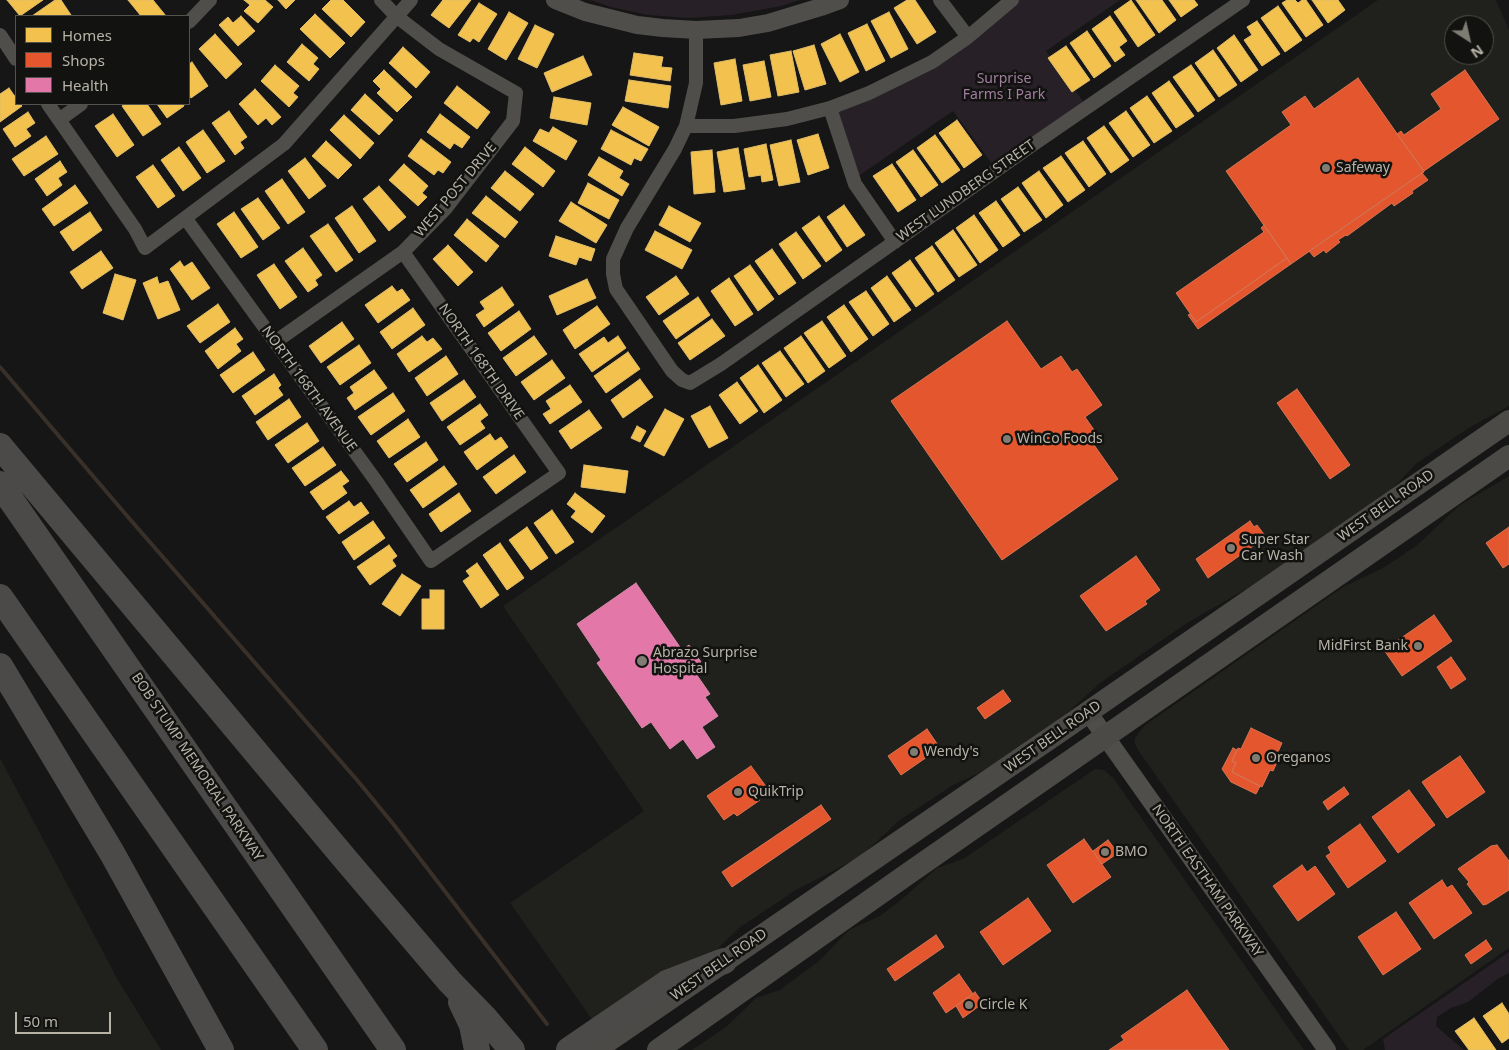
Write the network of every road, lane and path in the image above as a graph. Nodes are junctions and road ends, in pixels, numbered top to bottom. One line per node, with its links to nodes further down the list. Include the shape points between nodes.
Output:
1 (381, 0): 9 (street)
2 (411, 0): 9 (street)
3 (555, 0): 11 (street, via 585,12 637,25)
4 (840, 0): 11 (street, via 768,22 739,28)
5 (940, 0): 13 (street)
6 (1012, 0): 13 (street)
7 (1244, 0): 21 (street, WEST LUNDBERG STREET)
8 (202, 3): 10 (street)
9 (396, 16): 20 (street, via 284,144); 22 (street, WEST POST DRIVE, via 439,49 516,93 514,121 446,208)
10 (190, 21)
11 (696, 30): 19 (street, via 696,83)
12 (0, 35): 14 (street)
13 (968, 37): 17 (street, via 902,78)
14 (15, 57)
15 (49, 105): 18 (street)
16 (80, 105): 18 (street)
17 (830, 108): 19 (street, via 734,126); 21 (street, via 855,184)
18 (59, 120): 20 (street, via 145,248)
19 (686, 126): 21 (street, WEST LUNDBERG STREET, via 627,228 613,259 616,289 672,371 682,380 690,383 721,364)
20 (186, 219): 23 (street, NORTH 168TH AVENUE)
21 (894, 242)
22 (403, 252): 23 (street, WEST POST DRIVE); 30 (street, NORTH 168TH DRIVE, via 559,473)
23 (275, 342): 30 (street, NORTH 168TH AVENUE)
24 (1506, 423): 28 (main road, WEST BELL ROAD); 29 (main road, via 1481,457 1430,493)
25 (0, 446): 41 (highway)
26 (1509, 456): 29 (main road, WEST BELL ROAD)
27 (0, 484): 44 (highway, BOB STUMP MEMORIAL PARKWAY)
28 (1412, 487): 31 (main road, via 1413,506 1360,543); 34 (main road, WEST BELL ROAD)
29 (1429, 511): 31 (main road, WEST BELL ROAD)
30 (431, 561)
31 (1348, 568): 35 (main road, WEST BELL ROAD)
32 (0, 597): 43 (highway)
33 (0, 666): 42 (highway, via 112,853)
34 (1088, 712): 35 (street, NORTH EASTHAM PARKWAY); 36 (main road, WEST BELL ROAD)
35 (1105, 737): 38 (main road, WEST BELL ROAD); 50 (street, NORTH EASTHAM PARKWAY)
36 (990, 780): 37 (main road, WEST BELL ROAD); 38 (main road, via 965,815 916,849 909,864)
37 (893, 847): 39 (main road, WEST BELL ROAD); 40 (main road, via 890,867 884,875 809,928)
38 (909, 873): 40 (main road, WEST BELL ROAD)
39 (724, 961): 47 (highway, via 667,983); 48 (main road, WEST BELL ROAD)
40 (782, 962): 49 (main road, WEST BELL ROAD)
41 (450, 982): 45 (highway, via 472,1025); 46 (highway)
42 (222, 1050)
43 (315, 1050)
44 (393, 1050)
45 (477, 1050)
46 (512, 1050)
47 (569, 1050)
48 (595, 1050)
49 (658, 1050)
50 (1327, 1050)

